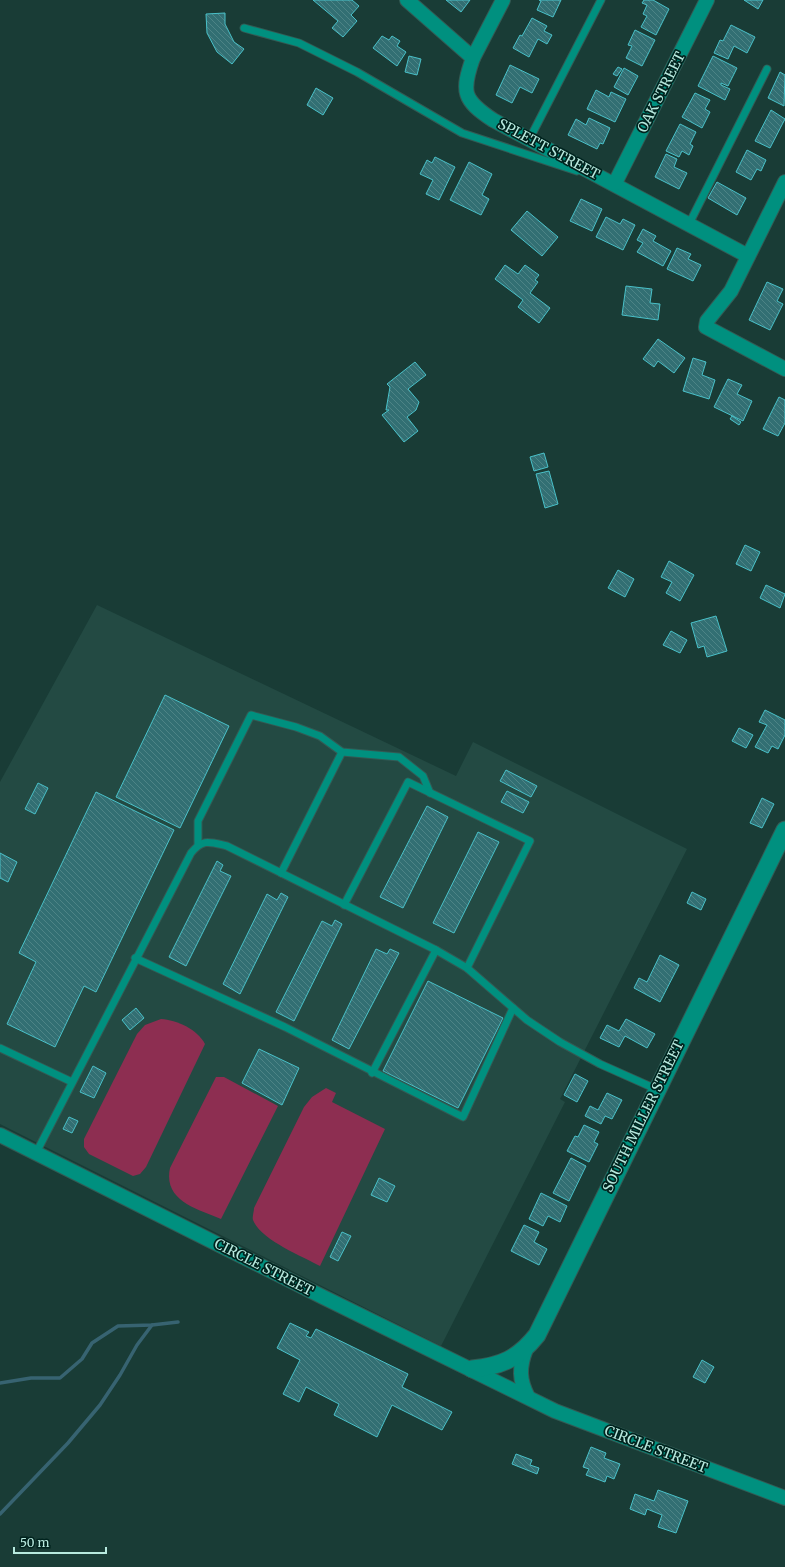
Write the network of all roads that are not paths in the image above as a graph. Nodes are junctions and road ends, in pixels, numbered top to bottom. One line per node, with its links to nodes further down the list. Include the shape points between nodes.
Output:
1 (408, 0): 6 (street)
2 (503, 0): 6 (street, SPLETT STREET)
3 (601, 0): 8 (lane)
4 (707, 0): 10 (street, OAK STREET)
5 (244, 28): 10 (lane, via 299,43 357,72 462,133)
6 (473, 58): 8 (street, SPLETT STREET, via 465,89 476,109)
7 (767, 69): 11 (lane)
8 (530, 138): 10 (street, SPLETT STREET)
9 (785, 182): 12 (street)
10 (615, 184): 11 (street, SPLETT STREET)
11 (690, 224): 12 (street, SPLETT STREET)
12 (748, 256): 13 (street, via 731,291 707,321 706,327)
13 (785, 369)
14 (342, 752): 15 (lane, via 399,757 423,776); 17 (lane, via 320,736 252,715 198,821); 18 (lane)
15 (430, 793): 19 (lane, via 408,782); 22 (lane, via 530,841)
16 (785, 830): 27 (street, SOUTH MILLER STREET)
17 (198, 845): 18 (lane, via 207,841 227,846); 21 (lane, via 191,853)
18 (282, 874): 19 (lane)
19 (344, 905): 20 (lane)
20 (436, 950): 22 (lane); 25 (lane)
21 (135, 958): 25 (lane, via 285,1027); 26 (lane)
22 (467, 968): 23 (lane)
23 (513, 1008): 25 (lane, via 463,1117); 27 (lane, via 560,1042 600,1064)
24 (0, 1048): 26 (lane)
25 (372, 1072)
26 (72, 1082): 29 (lane)
27 (656, 1089): 30 (street, SOUTH MILLER STREET, via 537,1335)
28 (0, 1135): 29 (street, CIRCLE STREET)
29 (36, 1153): 31 (street, CIRCLE STREET)
30 (526, 1349): 31 (street, SOUTH MILLER STREET, via 493,1367); 32 (street, via 520,1373)
31 (472, 1369): 32 (street, CIRCLE STREET)
32 (528, 1397): 33 (street, CIRCLE STREET, via 555,1411)
33 (785, 1498)

